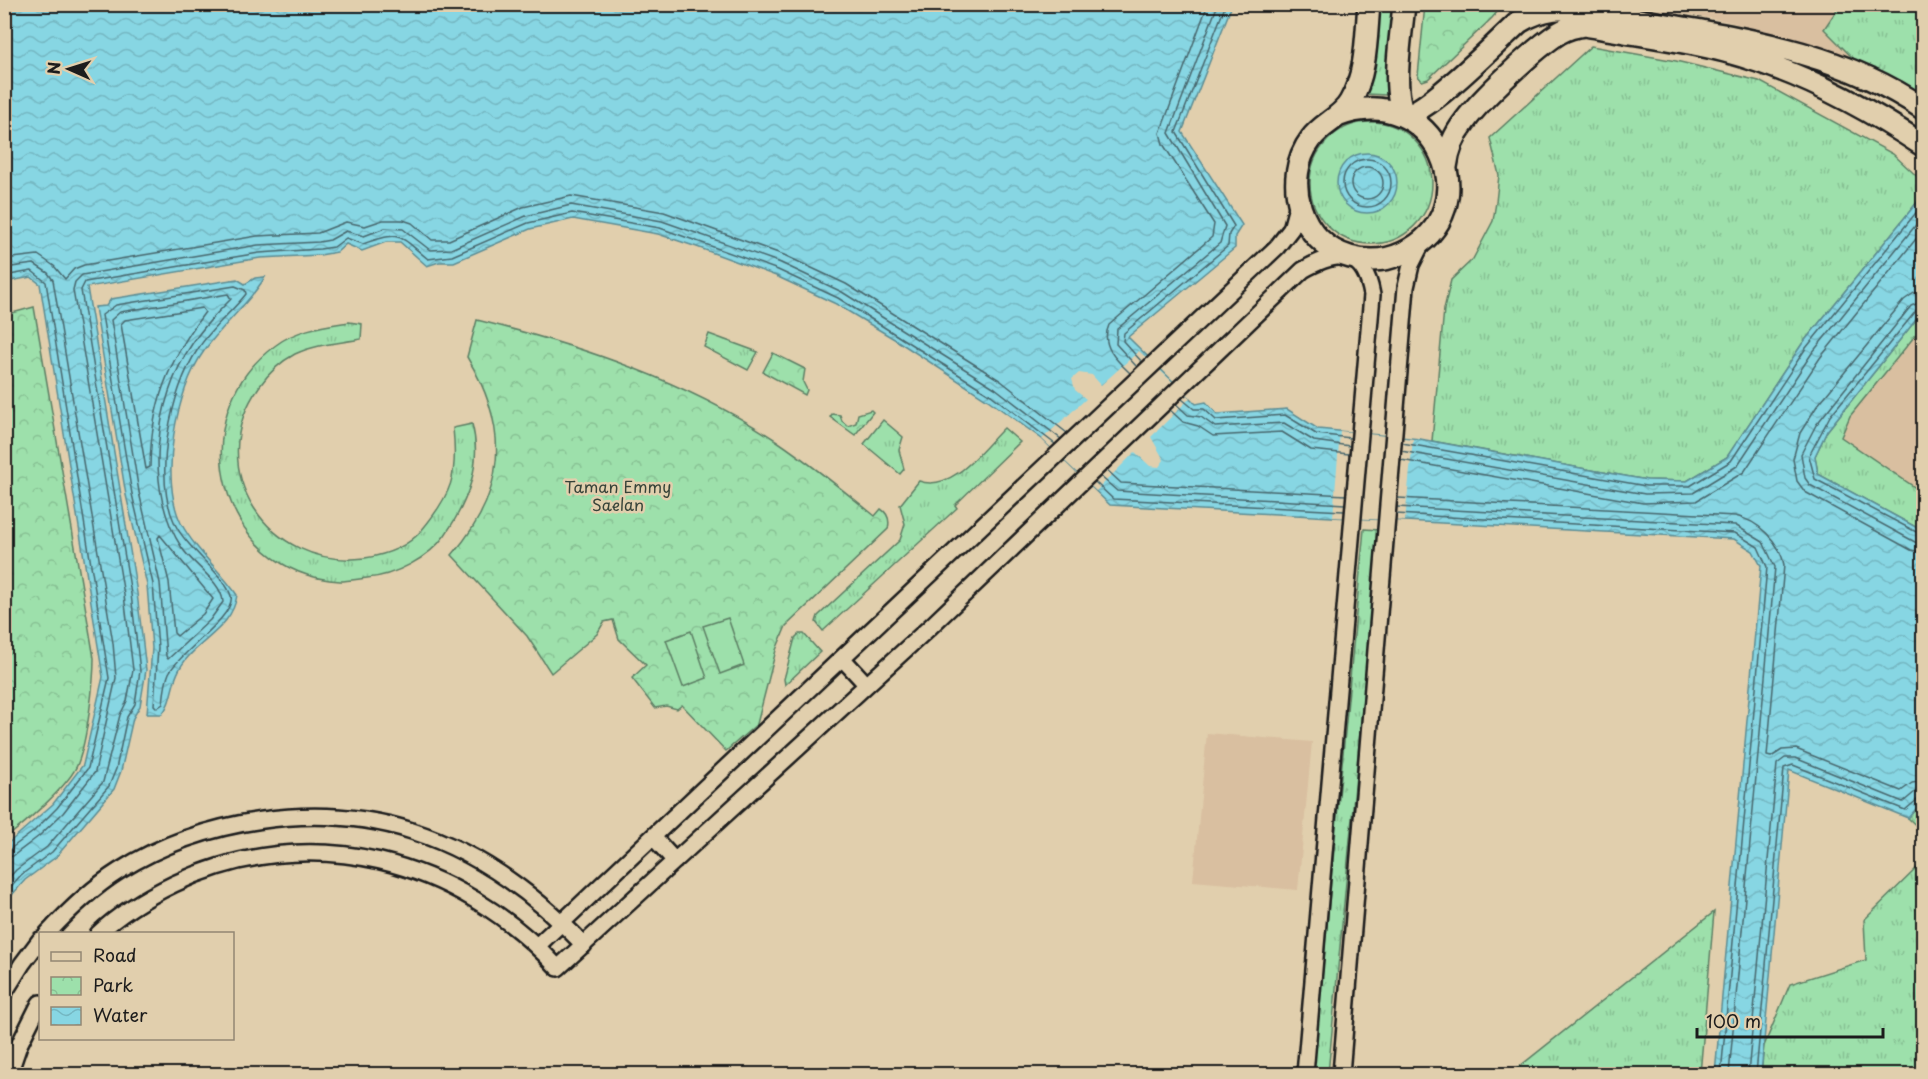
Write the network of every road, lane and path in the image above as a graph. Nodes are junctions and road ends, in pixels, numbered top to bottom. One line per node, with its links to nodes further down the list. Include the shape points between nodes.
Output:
1 (1369, 4): 7 (main road, via 1362,72 1350,102)
2 (1404, 4): 6 (main road, via 1399,71 1400,104)
3 (1546, 6): 4 (main road); 6 (main road, via 1519,22 1448,86)
4 (1585, 8): 5 (main road, via 1796,51 1878,82)
5 (1923, 109)
6 (1405, 115): 7 (main road, via 1370,107); 9 (main road, via 1431,137)
7 (1337, 116): 10 (main road, via 1318,129 1300,158 1296,179)
8 (1923, 146): 9 (main road, via 1839,95 1753,59 1705,46 1585,25 1550,39 1478,105 1448,150)
9 (1446, 167): 11 (main road, via 1446,199 1439,219)
10 (1298, 203): 12 (main road, via 1308,225 1322,242); 13 (street, via 1291,229 1277,247)
11 (1426, 237): 12 (main road, via 1410,250 1387,258); 27 (street, via 1417,250 1406,287)
12 (1351, 257): 14 (street, via 1325,259 1304,270); 26 (street, via 1363,266 1371,295)
13 (842, 658): 14 (street); 15 (street)
14 (866, 684): 16 (street)
15 (654, 838): 16 (street); 17 (street)
16 (675, 861): 21 (street)
17 (562, 922): 18 (street, via 491,867 452,847 411,831 370,822 308,817 244,823 152,854 95,888); 21 (street); 22 (street)
18 (48, 932)
19 (99, 932): 22 (street, via 156,892 197,873 238,860 312,852 366,857 440,880 477,900)
20 (39, 941): 23 (street)
21 (584, 945): 22 (street, via 558,969)
22 (537, 946)
23 (4, 993)
24 (39, 1005): 25 (street)
25 (9, 1074)
26 (1305, 1074)
27 (1341, 1074)

